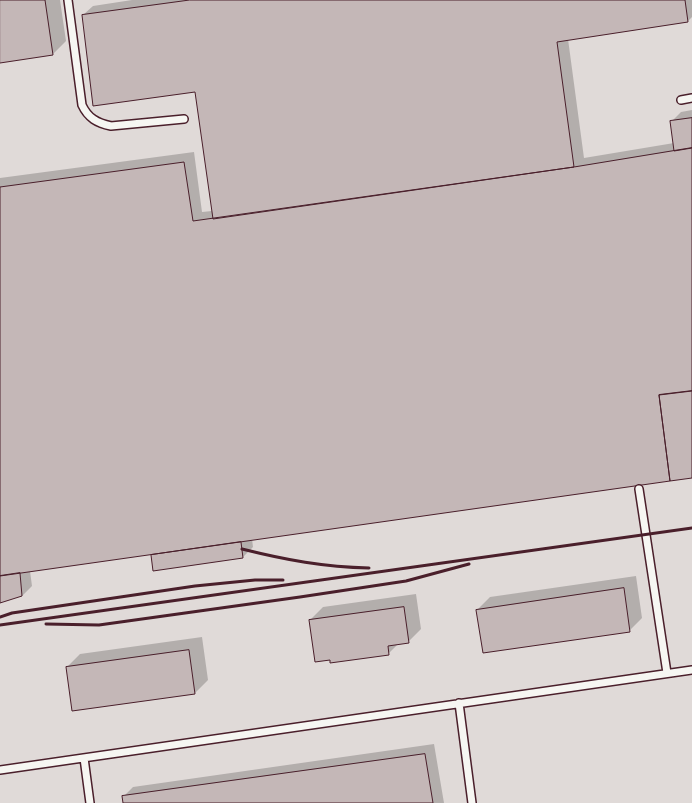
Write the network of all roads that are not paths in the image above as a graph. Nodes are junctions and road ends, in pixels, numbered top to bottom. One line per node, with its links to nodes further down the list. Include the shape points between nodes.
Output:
1 (68, 0): 4 (lane, via 82,105 91,119 111,126)
2 (692, 98): 3 (lane)
3 (681, 100)
4 (184, 119)
5 (639, 489): 7 (lane)
6 (692, 670): 7 (lane)
7 (667, 674): 8 (lane)
8 (459, 703): 9 (lane); 12 (lane)
9 (84, 758): 10 (lane); 11 (lane)
10 (0, 770)
11 (90, 803)
12 (472, 803)

